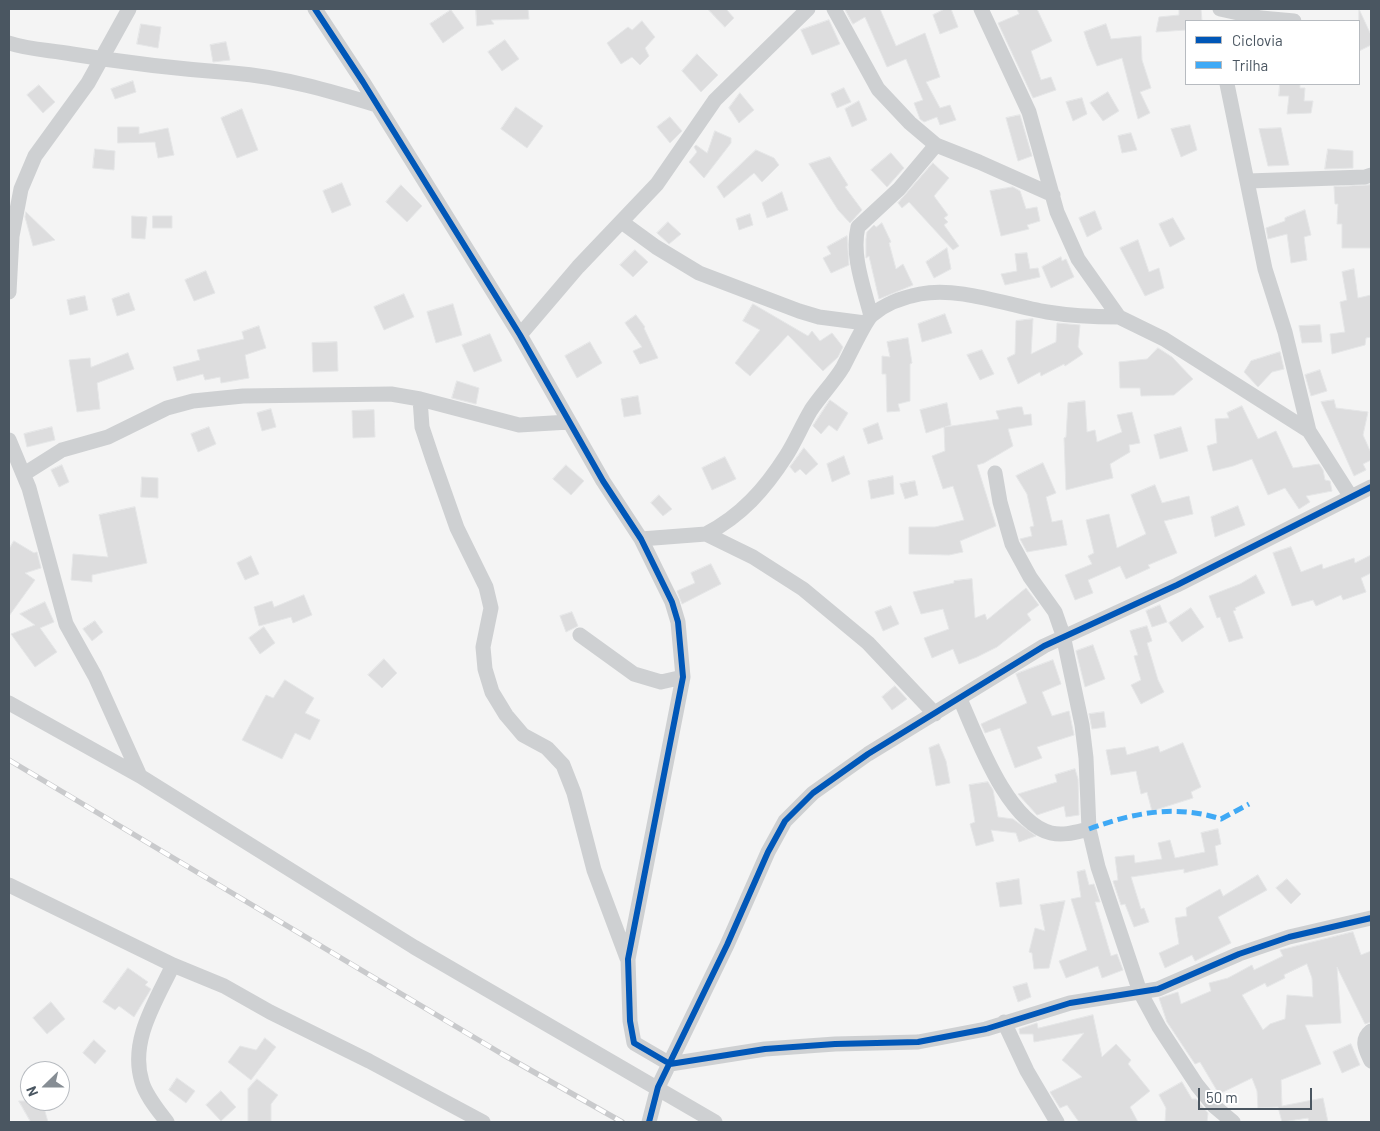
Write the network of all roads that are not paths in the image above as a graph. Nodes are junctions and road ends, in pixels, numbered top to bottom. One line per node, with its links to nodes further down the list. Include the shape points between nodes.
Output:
1 (129, 9): 9 (street)
2 (315, 9): 11 (street)
3 (808, 9): 16 (street, via 715,100 658,184)
4 (834, 9): 12 (street, via 878,89)
5 (981, 9): 15 (street, via 1029,112)
6 (1220, 9): 7 (street)
7 (1283, 20)
8 (9, 43): 9 (street, via 26,49)
9 (102, 59): 11 (street, via 286,81); 17 (street, via 35,156 21,189 12,236)
10 (1227, 85): 14 (street)
11 (377, 105): 20 (street)
12 (936, 145): 15 (street); 19 (street, via 899,189 858,227 859,265)
13 (1371, 175): 14 (street)
14 (1248, 181): 23 (street, via 1266,269 1286,332)
15 (1053, 195): 18 (street, via 1078,259)
16 (622, 223): 19 (street, via 699,272 799,311 819,316); 20 (street, via 578,267)
17 (9, 292)
18 (1119, 317): 19 (street, via 1081,317 960,294 922,293 899,300); 23 (street, via 1164,340)
19 (868, 319): 29 (street, via 840,372 812,408 787,455 761,492 724,524)
20 (520, 335): 22 (street)
21 (420, 399): 22 (street, via 518,425); 25 (street, via 391,394 272,394 193,401 168,408 108,437 62,450); 41 (street, via 422,427 433,460 458,528 486,587 491,608 483,647 492,692 523,735 547,748 563,765 574,793 594,870)
22 (569, 422): 30 (street)
23 (1309, 431): 28 (street)
24 (9, 440): 25 (street)
25 (24, 474): 37 (street, via 66,624)
26 (996, 474): 32 (street, via 1012,544 1055,612)
27 (1371, 487): 28 (street)
28 (1351, 497): 32 (street, via 1177,586)
29 (706, 534): 30 (street); 36 (street, via 753,557 803,589 868,643)
30 (641, 539): 33 (street, via 672,602 678,622)
31 (580, 635): 33 (street, via 634,674 661,682)
32 (1063, 636): 34 (street); 38 (street, via 1082,724)
33 (683, 677): 41 (street)
34 (960, 699): 36 (street); 38 (street, via 996,776 1025,817 1050,833)
35 (9, 703): 37 (street)
36 (935, 714): 47 (street, via 868,754 814,793 785,821)
37 (140, 776): 48 (street, via 414,947)
38 (1089, 830): 43 (street, via 1098,867)
39 (9, 885): 42 (street)
40 (1371, 918): 43 (street, via 1289,937 1239,954 1158,989)
41 (628, 958): 47 (street, via 634,1043)
42 (173, 964): 49 (street, via 224,986); 50 (street, via 140,1035 138,1062 142,1083)
43 (1140, 992): 44 (street, via 1070,1003); 54 (street, via 1197,1085)
44 (1004, 1022): 47 (street, via 957,1036 918,1042 765,1049); 53 (street, via 1027,1071)
45 (1371, 1031): 46 (street, via 1364,1043)
46 (1371, 1061)
47 (670, 1064): 48 (street)
48 (658, 1087): 51 (street); 52 (street)
49 (476, 1121)
50 (167, 1122)
51 (649, 1122)
52 (715, 1122)
53 (1057, 1122)
54 (1233, 1122)

